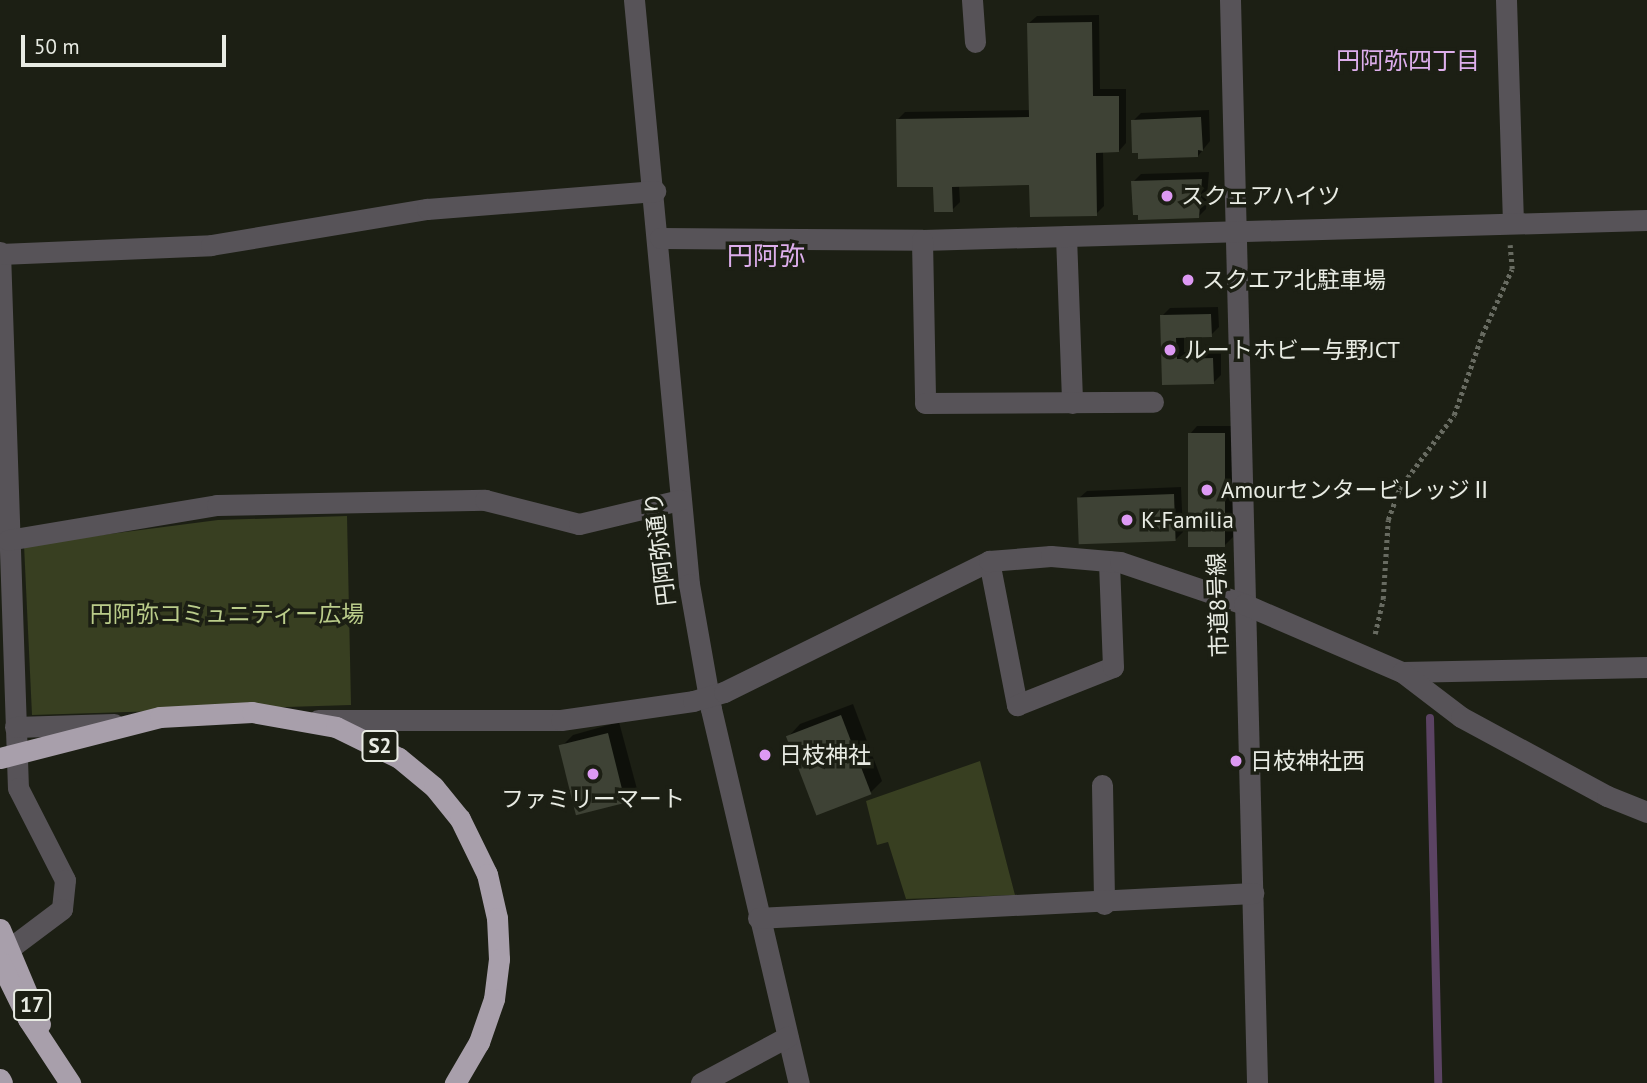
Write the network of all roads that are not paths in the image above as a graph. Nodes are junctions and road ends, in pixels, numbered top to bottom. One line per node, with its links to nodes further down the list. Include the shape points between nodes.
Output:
1 (634, 0): 6 (street, 円阿弥通り)
2 (972, 0): 5 (street)
3 (1230, 0): 9 (street, 市道8号線)
4 (1506, 0): 8 (street)
5 (975, 42)
6 (656, 191): 11 (street, 円阿弥通り); 13 (street, via 427,209 211,245)
7 (1647, 220): 8 (street)
8 (1511, 223): 9 (street)
9 (1234, 231): 10 (street); 20 (street, 市道8号線)
10 (1066, 236): 12 (street); 14 (street)
11 (660, 238): 12 (street); 16 (street, 円阿弥通り)
12 (922, 240): 14 (street, via 925,403)
13 (0, 253): 17 (street)
14 (1072, 402): 15 (street)
15 (1153, 402)
16 (680, 500): 17 (street, via 579,524 485,500 216,505); 23 (street, 円阿弥通り)
17 (8, 540): 24 (street)
18 (989, 561): 19 (street, via 1051,556); 19 (street, via 1017,705 1113,667); 23 (street)
19 (1109, 562): 20 (street)
20 (1244, 604): 22 (street); 28 (street, 市道8号線)
21 (1647, 667): 22 (street)
22 (1402, 672): 27 (street, via 1461,717 1606,796)
23 (709, 697): 24 (street, via 561,720); 30 (street, 円阿弥通り)
24 (15, 727): 31 (street, via 18,788 65,880 62,909)
25 (0, 758): 35 (highway, S2, bridge, via 160,717 252,712 336,727 399,758 448,802 471,837 487,874 497,918 499,959 494,999 479,1042)
26 (1102, 785): 29 (street)
27 (1647, 812)
28 (1253, 893): 29 (street); 38 (street, 市道8号線)
29 (1104, 904): 30 (street)
30 (758, 918): 32 (street, 円阿弥通り)
31 (3, 946): 33 (highway, 17); 34 (highway, bridge, via 28,1019)
32 (787, 1037): 36 (street); 37 (street, 円阿弥通り)
33 (60, 1083)
34 (70, 1083)
35 (456, 1083)
36 (701, 1083)
37 (800, 1083)
38 (1257, 1083)

